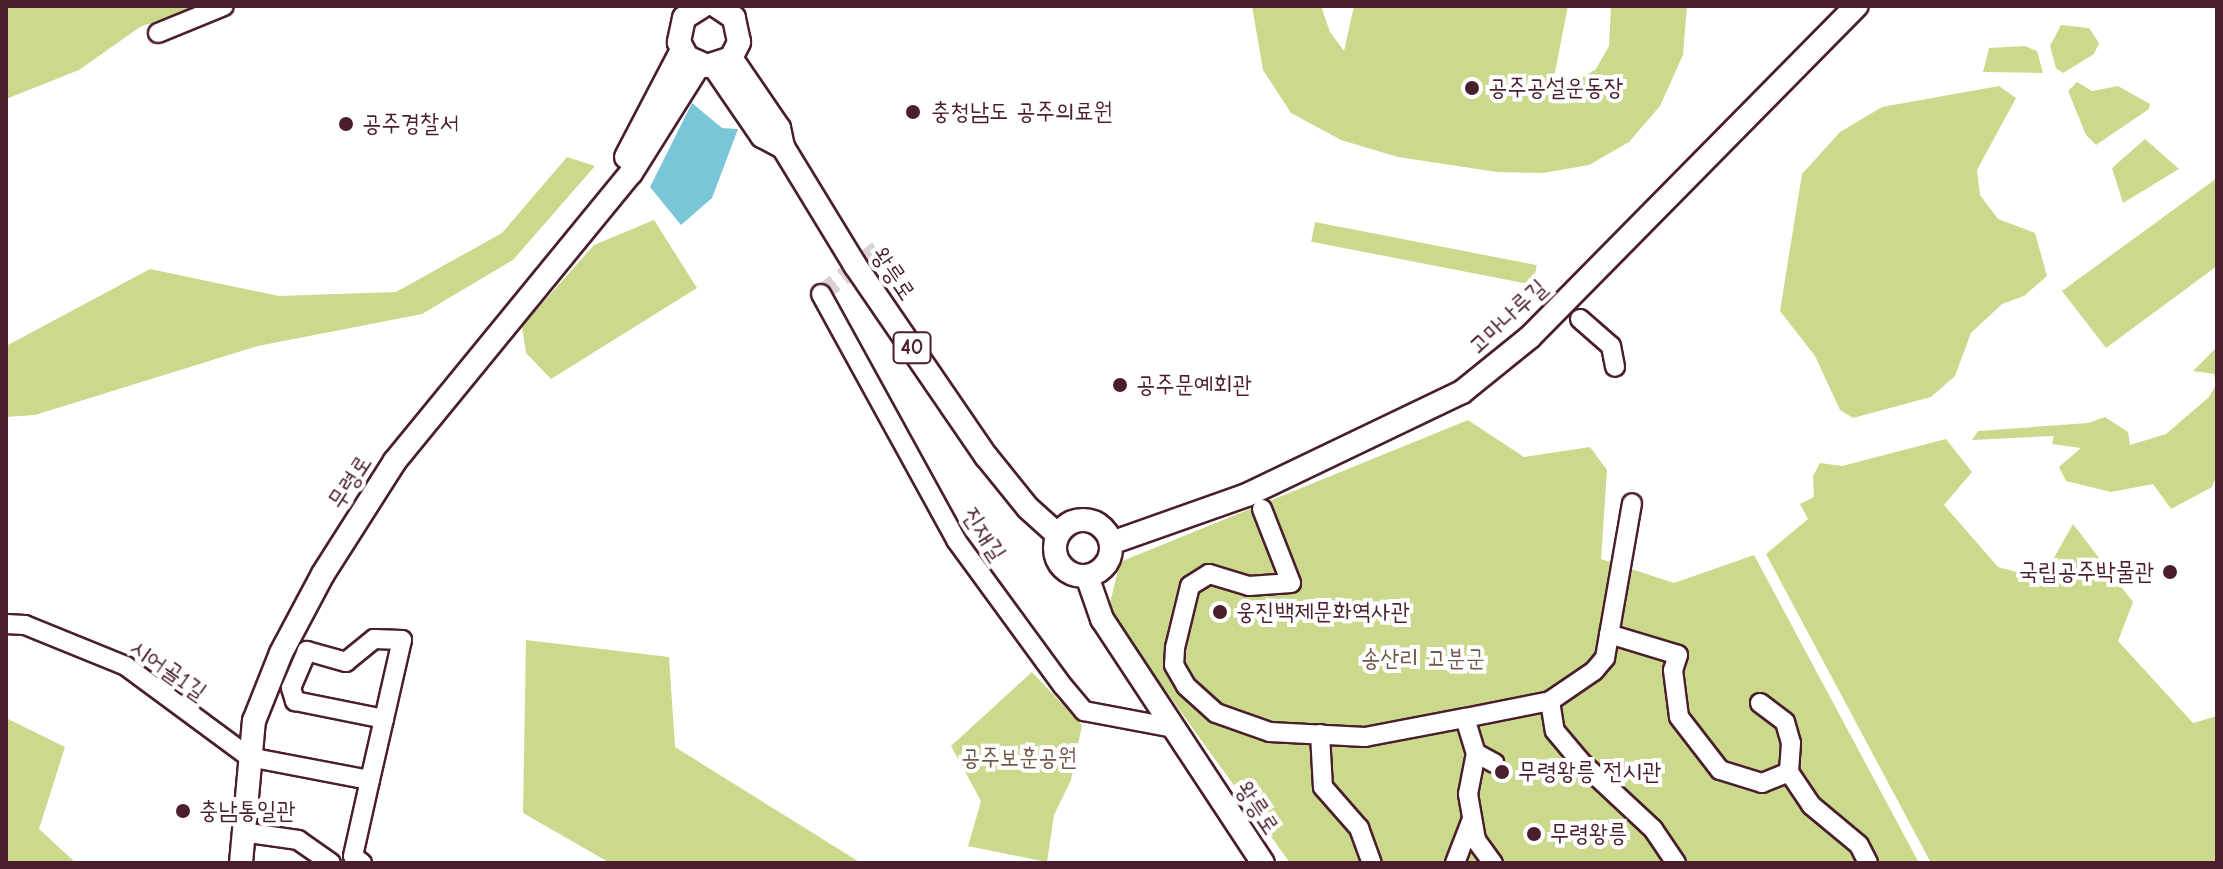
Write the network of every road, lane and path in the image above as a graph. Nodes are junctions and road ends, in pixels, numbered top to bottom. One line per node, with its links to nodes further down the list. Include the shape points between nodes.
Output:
1 (224, 6): 6 (street)
2 (667, 6): 5 (main road, 40)
3 (1856, 6): 14 (main road, 고마나루길, via 1530,337 1462,392 1249,494)
4 (713, 8): 5 (main road); 7 (main road, via 739,42)
5 (680, 25): 7 (main road, 40)
6 (158, 33)
7 (706, 60): 13 (main road, 왕릉로 / 40, via 779,128 783,147 855,265 986,456); 25 (main road, 무령로, via 617,185 363,508 281,653 254,721)
8 (821, 294): 22 (street, 진재길, via 956,540 1063,686 1084,711)
9 (1580, 319): 10 (street, via 1611,346)
10 (1615, 367)
11 (1632, 503): 17 (street)
12 (1262, 509): 23 (street, via 1291,583 1249,586 1209,574 1190,586 1174,665 1186,686 1216,713 1270,732)
13 (1058, 535): 14 (main road, via 1068,524 1086,520 1102,527); 15 (main road, via 1055,548 1061,566)
14 (1111, 543): 15 (main road, via 1103,568)
15 (1087, 576): 22 (main road, 왕릉로, via 1102,619)
16 (6, 624): 25 (street, 시어골1길, via 25,625 126,666)
17 (1609, 634): 18 (street, via 1605,658 1594,671); 27 (street, via 1678,655 1673,670 1679,717 1720,770 1762,783)
18 (1550, 701): 20 (street); 38 (street, via 1555,731 1653,829)
19 (1760, 703): 27 (street, via 1785,722 1791,743)
20 (1465, 718): 23 (street, via 1365,737); 24 (street)
21 (384, 719): 21 (street, via 295,701 291,688 307,651 346,662 374,639 402,640); 28 (street)
22 (1169, 727): 34 (main road, 왕릉로)
23 (1320, 734): 35 (street, via 1323,787 1359,828)
24 (1476, 753): 26 (street); 29 (street, via 1468,794)
25 (249, 757): 28 (street); 30 (main road, 무령로)
26 (1494, 763)
27 (1789, 772): 39 (street, via 1811,805 1859,845)
28 (370, 780): 33 (street, via 353,856)
29 (1472, 819): 36 (street); 37 (street, via 1476,840)
30 (242, 832): 31 (main road, 무령로); 32 (street, via 298,840)
31 (241, 863)
32 (331, 863)
33 (362, 863)
34 (1263, 863)
35 (1372, 863)
36 (1455, 863)
37 (1493, 863)
38 (1676, 863)
39 (1868, 863)

